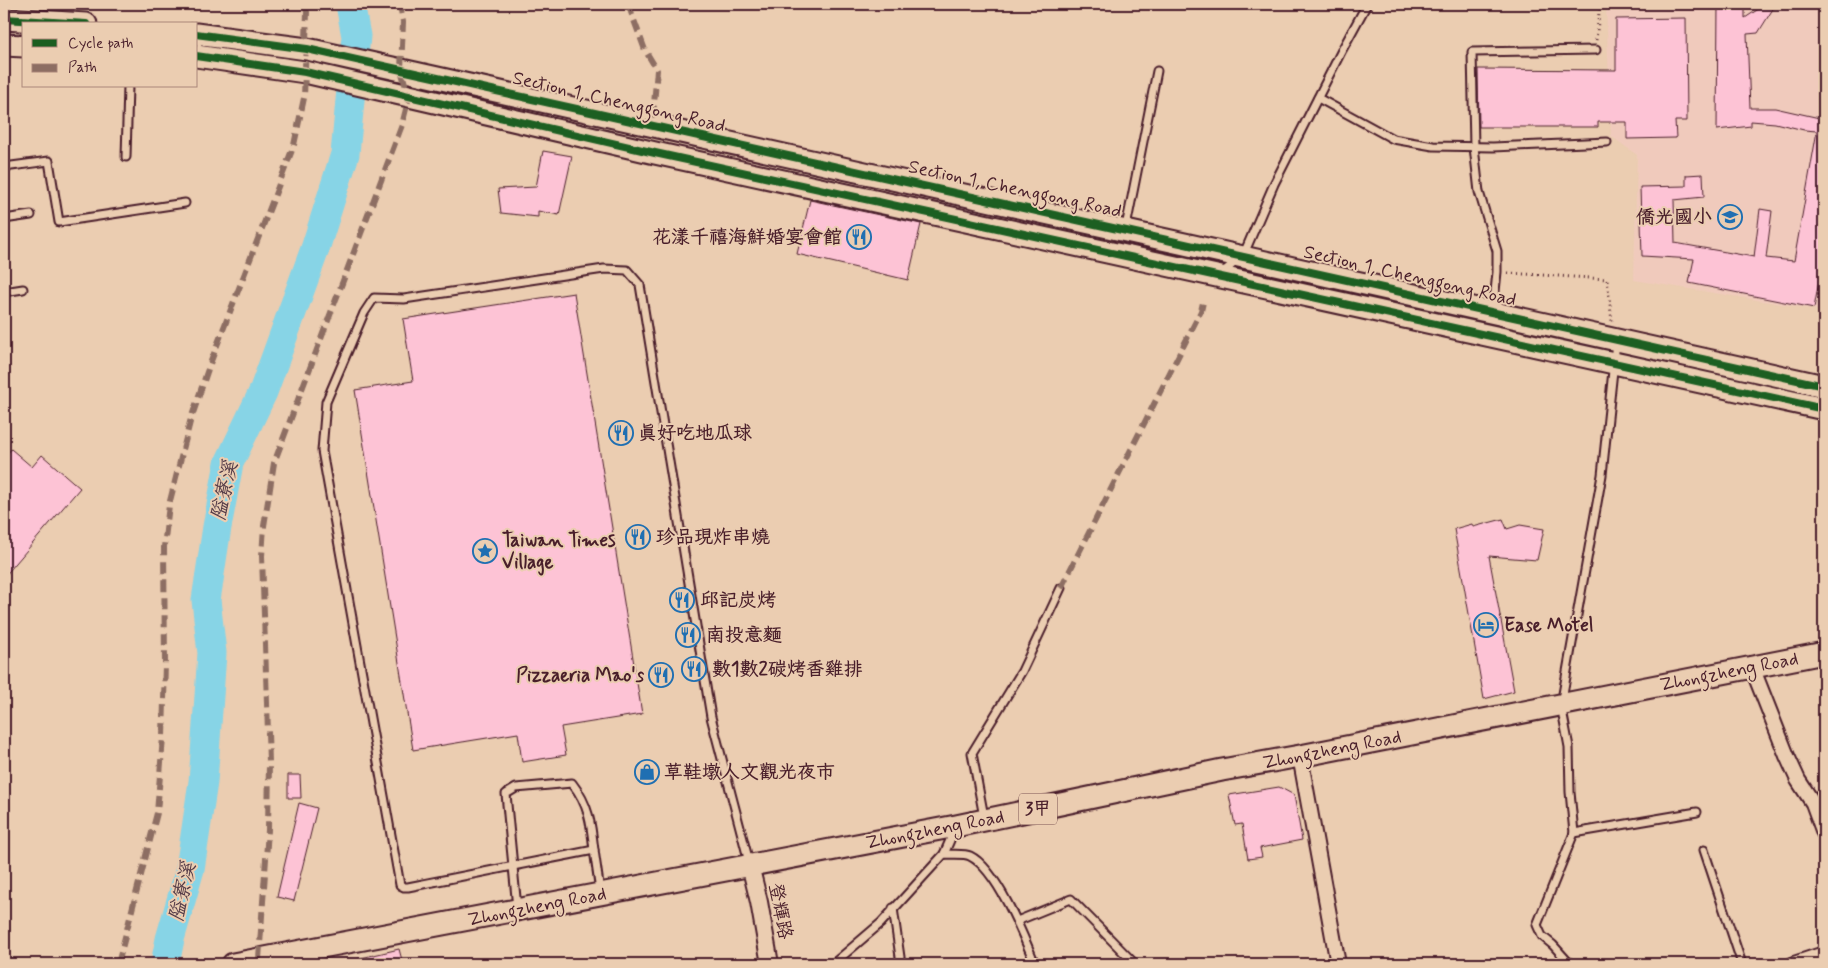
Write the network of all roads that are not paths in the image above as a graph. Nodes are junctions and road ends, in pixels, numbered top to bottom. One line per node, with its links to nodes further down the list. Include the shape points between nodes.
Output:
1 (1367, 4): 11 (lane)
2 (4, 19): 3 (main road)
3 (53, 22)
4 (198, 34): 19 (main road, Section 1, Chenggong Road, via 307,49)
5 (4, 45): 6 (main road)
6 (22, 46)
7 (1596, 50): 13 (lane, via 1472,52)
8 (198, 56): 21 (main road, via 306,72)
9 (1157, 71): 19 (lane)
10 (128, 88): 14 (lane)
11 (1318, 98): 13 (lane, via 1393,139 1433,146); 20 (lane, via 1274,184)
12 (1607, 142): 13 (lane)
13 (1474, 147): 24 (lane, via 1479,192 1497,251)
14 (126, 157)
15 (4, 167): 16 (lane, via 49,161 60,222)
16 (185, 203)
17 (31, 215): 18 (lane)
18 (4, 219)
19 (1125, 230): 20 (main road, Section 1, Chenggong Road)
20 (1243, 256): 21 (lane); 24 (main road, Section 1, Chenggong Road)
21 (1219, 276): 26 (main road)
22 (23, 289): 23 (lane)
23 (4, 292)
24 (1492, 311): 25 (main road, Section 1, Chenggong Road)
25 (1616, 339): 26 (lane); 27 (main road, Section 1, Chenggong Road)
26 (1613, 362): 28 (main road); 32 (lane, via 1602,475)
27 (1824, 386)
28 (1824, 408)
29 (1061, 588): 35 (lane, via 1022,671 972,753)
30 (1824, 653): 31 (main road, Zhongzheng Road / 3甲)
31 (1752, 667): 32 (main road, Zhongzheng Road / 3甲); 37 (street, via 1787,756 1813,803)
32 (1561, 705): 33 (main road, Zhongzheng Road / 3甲); 38 (lane, via 1569,747)
33 (1300, 756): 35 (main road, Zhongzheng Road / 3甲); 55 (street)
34 (1697, 812): 38 (lane)
35 (984, 820): 36 (main road, Zhongzheng Road / 3甲)
36 (956, 826): 41 (lane); 42 (main road, Zhongzheng Road / 3甲)
37 (1824, 832)
38 (1574, 833): 56 (lane, via 1537,925 1542,936)
39 (594, 850): 43 (lane); 43 (lane, via 591,820 583,797 572,783 516,788 506,794); 44 (lane)
40 (1704, 850): 57 (lane)
41 (944, 854): 45 (lane); 47 (lane, via 970,856 987,871)
42 (750, 865): 43 (lane, via 711,717 640,285 627,270 604,269 404,299 374,298 364,313 326,402 322,451 400,885 408,887); 44 (main road, Zhongzheng Road / 3甲); 50 (street, 登輝路)
43 (514, 867): 46 (lane)
44 (600, 894): 46 (main road, Zhongzheng Road / 3甲)
45 (893, 908): 51 (lane, via 881,923); 52 (lane)
46 (517, 911): 49 (main road, Zhongzheng Road / 3甲)
47 (1017, 921): 53 (lane); 54 (lane, via 1071,899)
48 (1824, 954): 58 (street)
49 (242, 962)
50 (770, 964)
51 (833, 964)
52 (901, 964)
53 (1035, 964)
54 (1135, 964)
55 (1338, 964)
56 (1570, 964)
57 (1742, 964)
58 (1794, 964)

